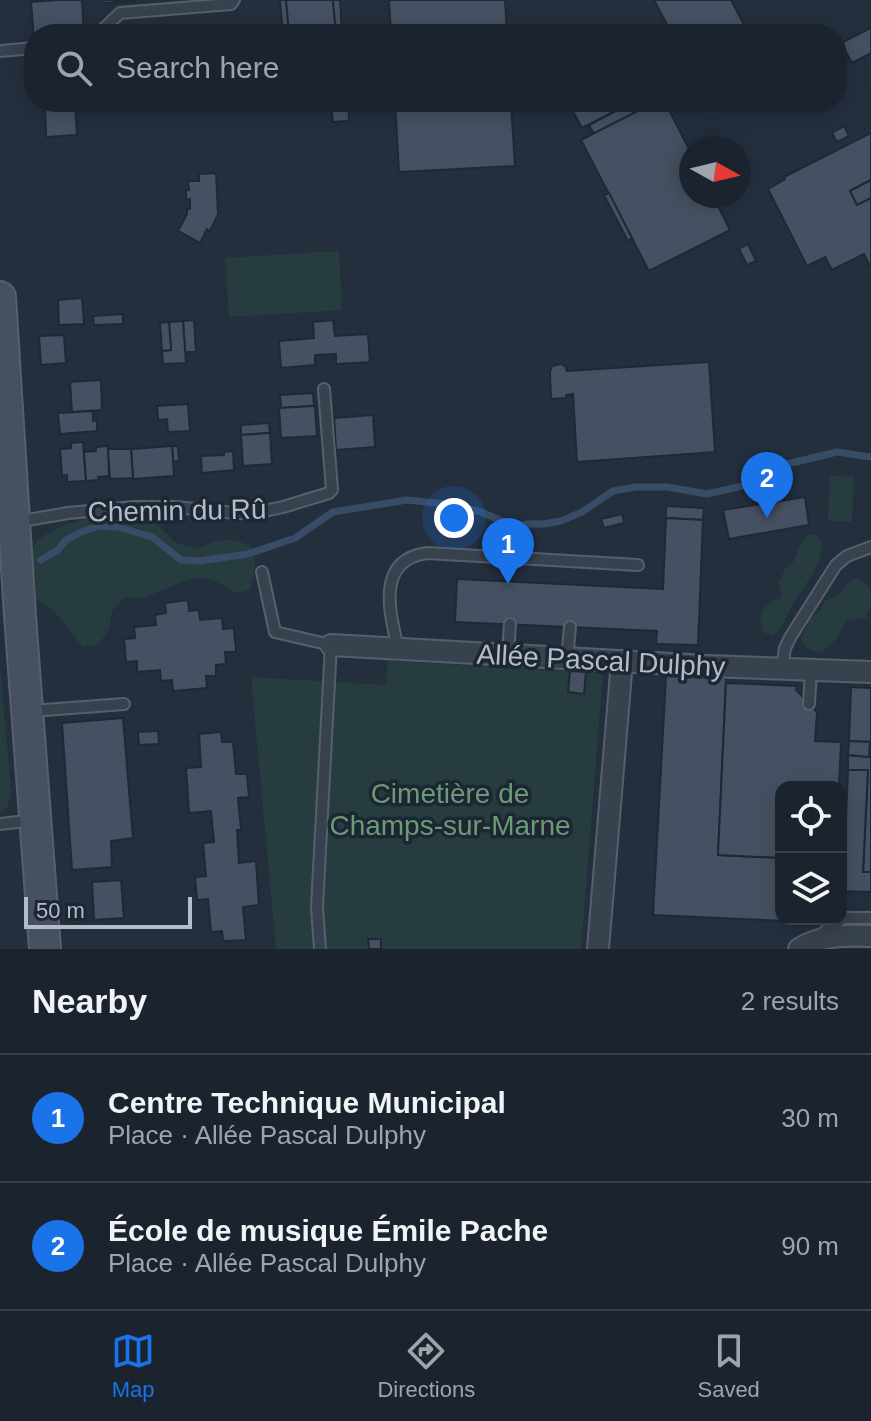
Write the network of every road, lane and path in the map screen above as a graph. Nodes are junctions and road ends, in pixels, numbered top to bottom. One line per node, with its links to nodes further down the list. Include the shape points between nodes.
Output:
1 (234, 0): 2 (lane, via 120,13)
2 (108, 24)
3 (24, 49): 4 (lane)
4 (0, 51)
5 (0, 297): 7 (main road)
6 (324, 389): 7 (lane, Chemin du Rû, via 329,493 255,513 134,507)
7 (14, 522): 23 (main road)
8 (871, 547): 18 (lane, via 836,565 791,636)
9 (638, 565): 14 (lane, via 417,554 399,566 390,590)
10 (262, 572): 13 (lane, via 275,632)
11 (510, 624): 15 (lane)
12 (570, 627): 16 (lane)
13 (331, 645): 14 (street, Allée Pascal Dulphy); 30 (lane, via 317,907)
14 (398, 648): 15 (street, Allée Pascal Dulphy)
15 (508, 654): 16 (street, Allée Pascal Dulphy)
16 (567, 658): 17 (street, Allée Pascal Dulphy)
17 (622, 661): 18 (street, Allée Pascal Dulphy); 31 (street)
18 (782, 669): 19 (street, Allée Pascal Dulphy)
19 (811, 670): 20 (street, Allée Pascal Dulphy); 22 (lane)
20 (871, 672)
21 (124, 704): 23 (lane)
22 (809, 704)
23 (27, 711): 24 (main road)
24 (35, 820): 25 (lane); 29 (main road)
25 (0, 824)
26 (871, 918): 28 (lane, via 843,918)
27 (871, 936): 28 (street, via 841,935)
28 (806, 945)
29 (45, 949)
30 (320, 949)
31 (598, 949)

